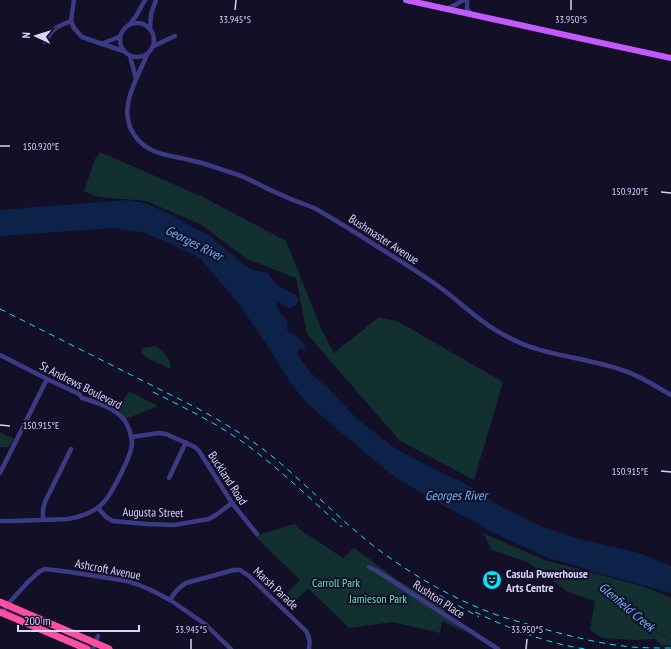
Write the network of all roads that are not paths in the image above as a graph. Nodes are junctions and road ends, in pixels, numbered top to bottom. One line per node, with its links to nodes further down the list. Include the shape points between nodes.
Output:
1 (74, 0): 8 (street)
2 (145, 0): 9 (street)
3 (156, 0): 10 (street, via 151,14)
4 (406, 0): 6 (main road)
5 (466, 0): 6 (street); 7 (street, via 467,9)
6 (447, 9): 7 (main road)
7 (472, 15): 21 (main road)
8 (71, 21): 15 (street, via 54,28); 16 (street, via 82,38)
9 (130, 24): 10 (street, via 141,23); 13 (street)
10 (150, 29): 11 (street)
11 (153, 34): 14 (street); 17 (street)
12 (176, 36): 14 (street)
13 (119, 37): 16 (street); 18 (street)
14 (167, 39): 17 (street)
15 (45, 42)
16 (101, 44): 18 (street)
17 (152, 48): 19 (street)
18 (123, 51): 20 (street)
19 (147, 54): 20 (street, via 136,58); 22 (street, Bushmaster Avenue)
20 (130, 56): 22 (street)
21 (671, 58)
22 (136, 78): 25 (street, Bushmaster Avenue, via 128,105 128,121 135,136 148,148 236,174 338,221 432,282 492,328 515,341 541,351 623,370)
23 (0, 355): 24 (street, St Andrews Boulevard)
24 (47, 379): 26 (street, St Andrews Boulevard, via 113,411 124,420); 29 (street)
25 (671, 395)
26 (132, 437): 27 (street, Buckland Road, via 159,433); 32 (street, via 130,453 112,492)
27 (186, 442): 30 (street); 31 (street, Buckland Road, via 199,451)
28 (71, 449): 33 (street, via 45,502)
29 (0, 473)
30 (169, 478)
31 (232, 504): 32 (street, Augusta Street, via 209,519 174,525 113,521); 35 (street, Buckland Road)
32 (98, 508): 33 (street, via 76,517)
33 (43, 520): 34 (street)
34 (0, 521)
35 (257, 534)
36 (369, 567): 45 (street, Rushton Place)
37 (170, 600): 38 (street, Ashcroft Avenue, via 127,581 45,569); 43 (street, Ashcroft Avenue, via 205,624); 44 (street, Marsh Parade, via 175,591 186,583 240,570 306,631 310,637)
38 (3, 604): 39 (street, Ashcroft Avenue); 40 (highway)
39 (2, 612): 41 (highway)
40 (95, 643): 42 (highway)
41 (87, 649)
42 (109, 649)
43 (231, 649)
44 (309, 649)
45 (498, 649)

